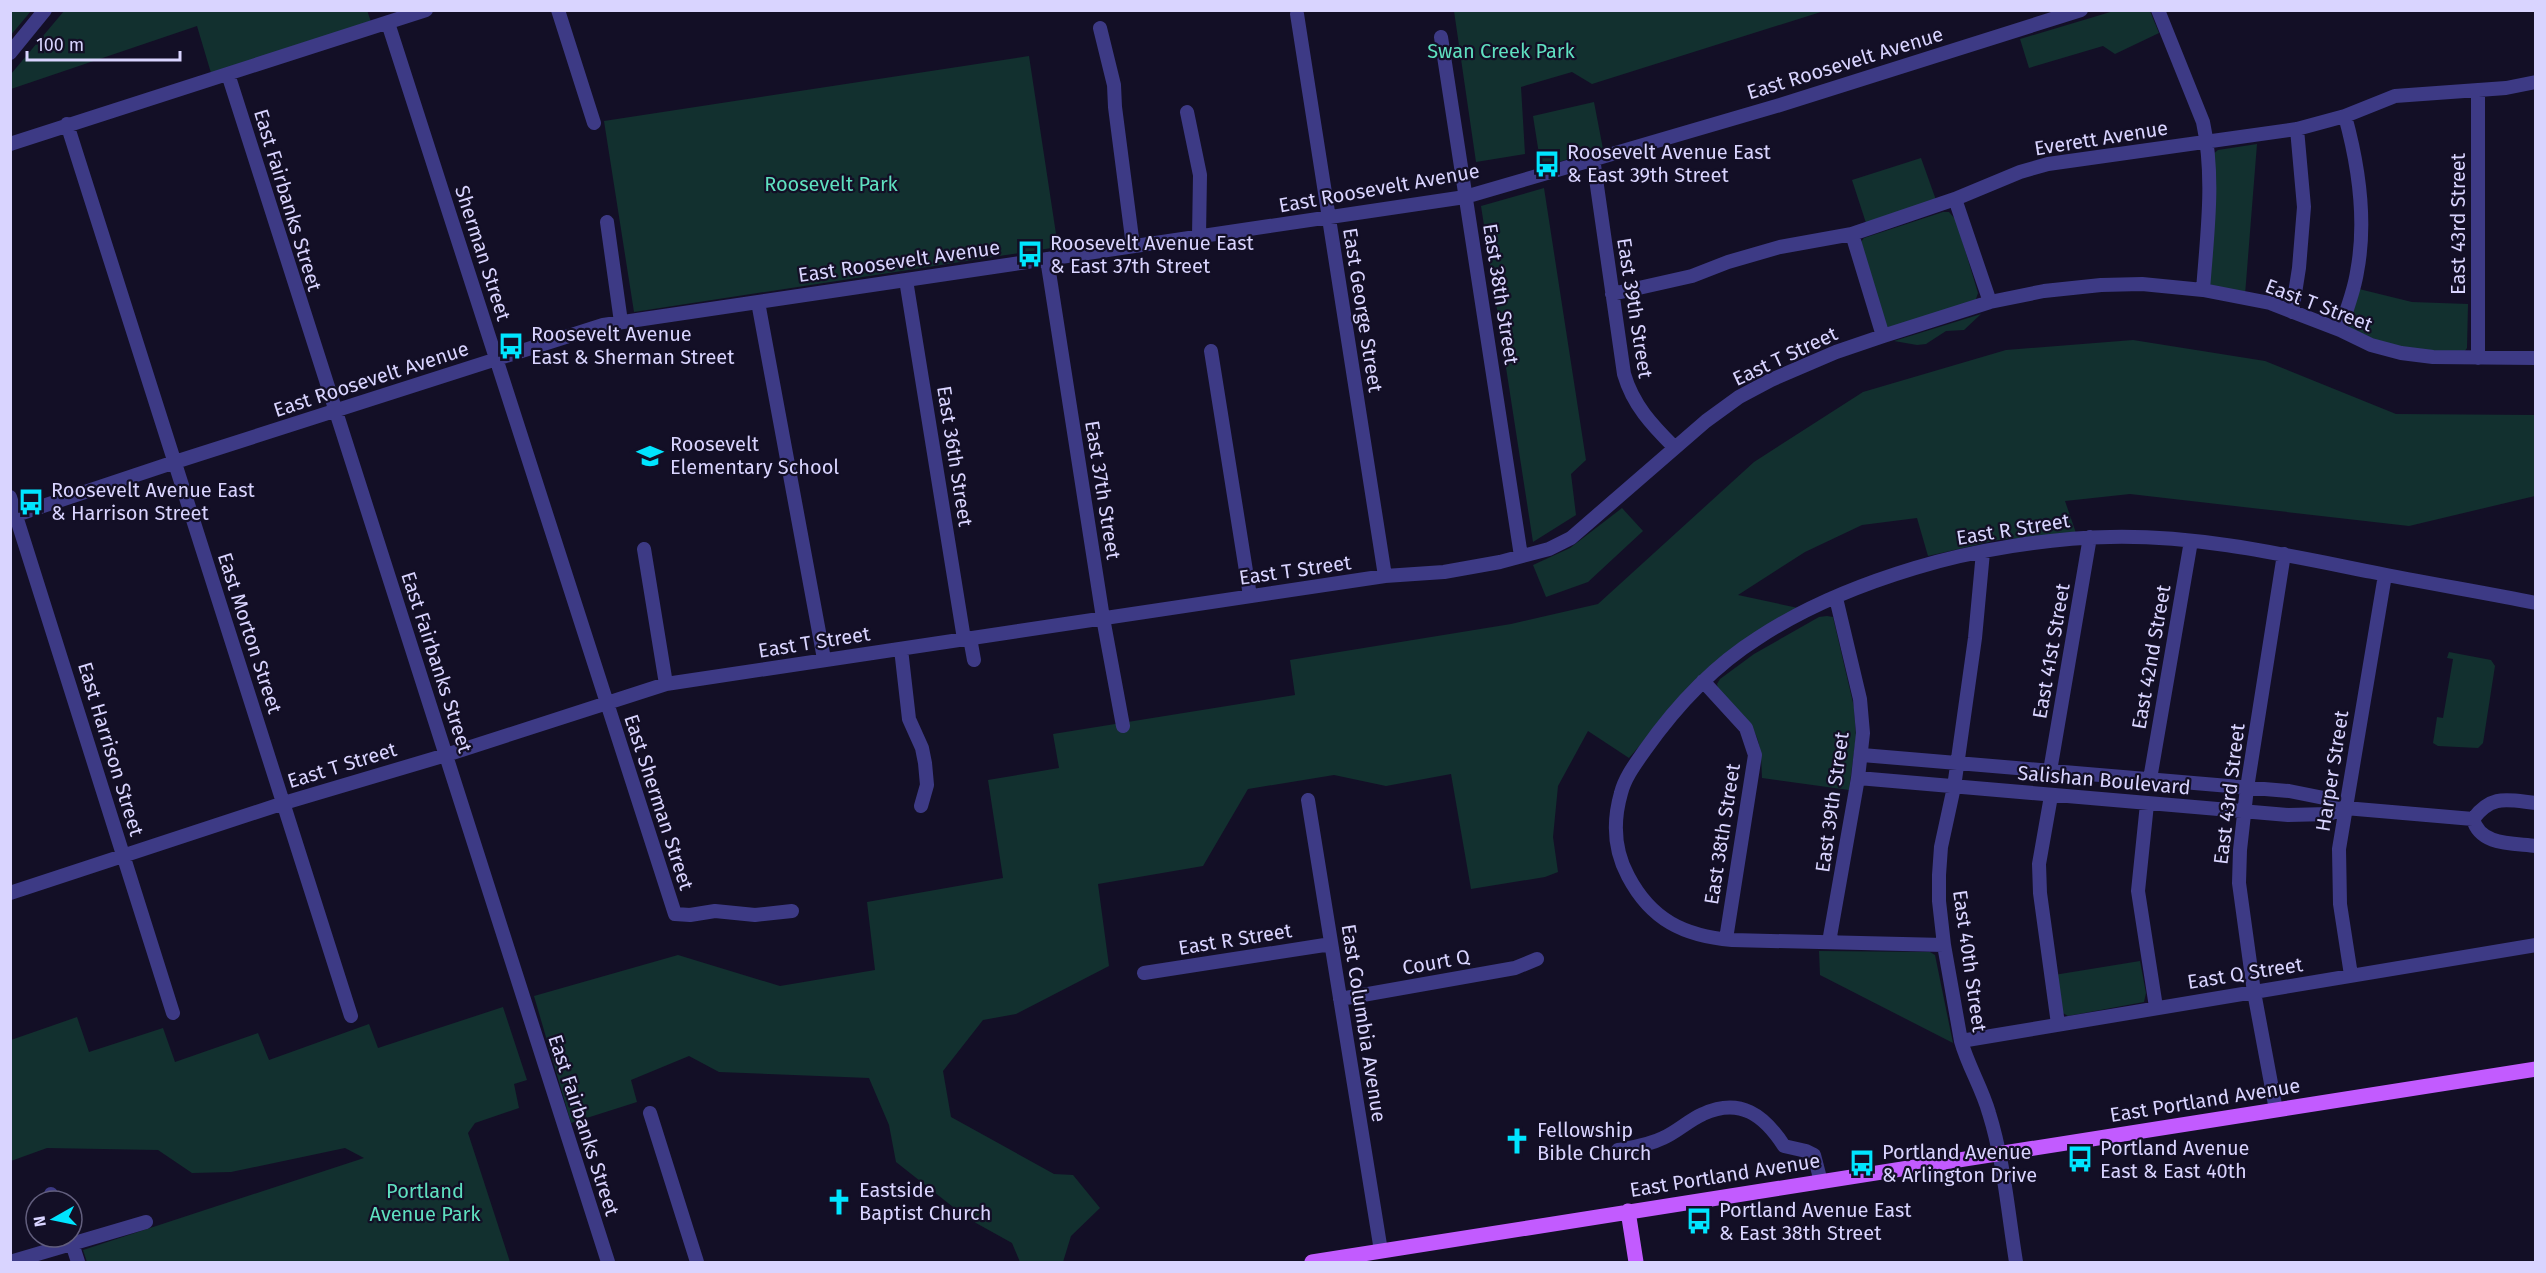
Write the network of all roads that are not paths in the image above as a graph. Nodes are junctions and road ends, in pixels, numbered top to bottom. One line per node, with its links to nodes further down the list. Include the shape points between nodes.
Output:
1 (45, 10): 10 (street)
2 (426, 10): 7 (street)
3 (558, 10): 16 (street)
4 (2081, 10): 21 (street, East Roosevelt Avenue, via 1779,105)
5 (2158, 10): 19 (street, via 2204,123)
6 (1297, 14): 24 (street, East George Street)
7 (388, 23): 11 (street); 42 (street, Sherman Street)
8 (1100, 28): 28 (street, via 1114,85)
9 (1440, 37): 22 (street, East 38th Street)
10 (10, 53)
11 (228, 74): 17 (street); 43 (street, East Fairbanks Street)
12 (2535, 82): 13 (street, Everett Avenue)
13 (2478, 90): 15 (street, Everett Avenue, via 2395,96); 40 (street, East 43rd Street)
14 (1187, 112): 27 (street, via 1200,175)
15 (2345, 116): 18 (street, Everett Avenue); 37 (street, via 2356,159 2361,218 2357,272)
16 (594, 123)
17 (67, 124): 20 (street); 45 (street, East Morton Street)
18 (2297, 129): 19 (street, Everett Avenue); 35 (street, via 2304,207)
19 (2207, 141): 23 (street, Everett Avenue, via 2048,164); 31 (street, via 2210,190)
20 (10, 144)
21 (1593, 158): 22 (street, East Roosevelt Avenue); 32 (street, East 39th Street)
22 (1465, 197): 24 (street, East Roosevelt Avenue); 53 (street, East 38th Street)
23 (1955, 199): 26 (street, Everett Avenue); 34 (street)
24 (1329, 218): 27 (street, East Roosevelt Avenue); 55 (street, East George Street)
25 (607, 222): 36 (street)
26 (1852, 234): 32 (street, Everett Avenue, via 1780,247 1692,276); 38 (street)
27 (1198, 236): 28 (street, East Roosevelt Avenue)
28 (1133, 246): 29 (street, East Roosevelt Avenue)
29 (1047, 259): 30 (street, East Roosevelt Avenue); 59 (street, East 37th Street)
30 (906, 280): 33 (street, East Roosevelt Avenue); 60 (street, East 36th Street)
31 (2203, 290): 34 (street, East T Street, via 2149,284 2101,285); 35 (street, East T Street, via 2270,303)
32 (1612, 294): 44 (street, East 39th Street, via 1628,390 1647,420)
33 (758, 302): 36 (street, East Roosevelt Avenue); 62 (street)
34 (1990, 302): 38 (street, East T Street)
35 (2292, 312): 37 (street, East T Street)
36 (621, 322): 42 (street, East Roosevelt Avenue)
37 (2340, 330): 40 (street, East T Street, via 2371,345 2401,353)
38 (1883, 336): 44 (street, East T Street, via 1771,380 1739,397)
39 (1211, 351): 56 (street)
40 (2478, 358): 41 (street, East T Street)
41 (2535, 358)
42 (497, 360): 43 (street, East Roosevelt Avenue); 66 (street, Sherman Street)
43 (335, 411): 45 (street, East Roosevelt Avenue); 68 (street, East Fairbanks Street)
44 (1674, 447): 53 (street, East T Street, via 1571,538)
45 (176, 462): 47 (street, East Roosevelt Avenue); 78 (street, East Morton Street)
46 (10, 496): 47 (street, East Harrison Street)
47 (14, 516): 86 (street, East Harrison Street)
48 (2090, 537): 49 (street, East R Street); 51 (street, East R Street); 71 (street, East 41st Street)
49 (2191, 541): 52 (street, East R Street); 73 (street, East 42nd Street)
50 (644, 549): 65 (street)
51 (1983, 552): 57 (street, East R Street, via 1914,568); 70 (street, East 40th Street)
52 (2284, 554): 54 (street, East R Street); 75 (street, East 43rd Street)
53 (1521, 556): 55 (street, East T Street, via 1444,572)
54 (2385, 575): 58 (street, East R Street); 82 (street, Harper Street)
55 (1385, 576): 56 (street, East T Street)
56 (1250, 596): 59 (street, East T Street)
57 (1836, 598): 64 (street, East R Street, via 1757,638); 69 (street, East 39th Street, via 1862,710)
58 (2535, 603)
59 (1103, 618): 60 (street, East T Street); 67 (street, East 37th Street)
60 (967, 638): 61 (street, East T Street); 63 (street, East 36th Street)
61 (901, 649): 62 (street, East T Street); 81 (street, via 909,719 925,763 927,785)
62 (824, 659): 65 (street, East T Street)
63 (974, 660)
64 (1703, 681): 89 (street, East 38th Street, via 1746,728 1755,756); 89 (street, East R Street, via 1635,764 1622,789 1615,834 1624,870 1644,902 1678,928)
65 (666, 684): 66 (street, East T Street)
66 (606, 702): 68 (street, East T Street); 88 (street, East Sherman Street, via 675,914 715,911 755,915)
67 (1123, 726)
68 (446, 755): 78 (street, East T Street); 116 (street, East Fairbanks Street)
69 (1862, 755): 70 (street, Salishan Boulevard); 72 (street, East 39th Street)
70 (1957, 763): 71 (street, Salishan Boulevard); 74 (street, East 40th Street)
71 (2050, 771): 73 (street, Salishan Boulevard)
72 (1858, 778): 74 (street, Salishan Boulevard); 90 (street, East 39th Street)
73 (2150, 779): 75 (street, Salishan Boulevard)
74 (1954, 787): 76 (street, Salishan Boulevard); 92 (street, East 40th Street, via 1939,875)
75 (2247, 788): 82 (street, Salishan Boulevard, via 2310,795); 83 (street, East 43rd Street)
76 (2051, 796): 80 (street, Salishan Boulevard); 102 (street, via 2039,864)
77 (1308, 800): 91 (street, East Columbia Avenue)
78 (284, 803): 86 (street, East T Street); 101 (street, East Morton Street)
79 (2535, 803): 84 (street, via 2495,800)
80 (2147, 804): 83 (street, Salishan Boulevard); 99 (street, via 2138,891)
81 (921, 806)
82 (2345, 808): 83 (street, Salishan Boulevard, via 2317,815); 84 (street, Salishan Boulevard); 96 (street, Harper Street, via 2338,879)
83 (2244, 812): 97 (street, East 43rd Street, via 2238,883)
84 (2473, 819): 85 (street, via 2485,837)
85 (2535, 846)
86 (123, 855): 87 (street, East T Street); 100 (street, East Harrison Street)
87 (10, 893)
88 (792, 911)
89 (1726, 939): 90 (street)
90 (1829, 942): 92 (street)
91 (1331, 944): 95 (street, East R Street); 98 (street, East Columbia Avenue)
92 (1944, 945): 103 (street, East 40th Street)
93 (2535, 945): 96 (street, East Q Street)
94 (1537, 959): 98 (street, Court Q, via 1515,968)
95 (1144, 973)
96 (2351, 975): 97 (street, East Q Street)
97 (2254, 992): 99 (street, East Q Street); 105 (street, East 43rd Street)
98 (1340, 999): 114 (street, East Columbia Avenue)
99 (2156, 1007): 102 (street, East Q Street)
100 (173, 1013)
101 (351, 1017)
102 (2058, 1024): 103 (street, East Q Street)
103 (1961, 1041): 108 (street, East 40th Street, via 1989,1112)
104 (2535, 1069): 105 (main road, East Portland Avenue)
105 (2276, 1110): 108 (main road, East Portland Avenue)
106 (650, 1113): 117 (street)
107 (1618, 1150): 109 (street, via 1651,1144 1704,1113 1739,1108 1767,1122 1784,1146 1814,1155)
108 (1998, 1154): 109 (main road, East Portland Avenue); 120 (street, East 40th Street)
109 (1821, 1182): 110 (main road, East Portland Avenue)
110 (1628, 1211): 114 (main road, East Portland Avenue); 119 (main road)
111 (146, 1222): 112 (street)
112 (84, 1237)
113 (46, 1249): 115 (street)
114 (1381, 1251): 118 (main road, East Portland Avenue)
115 (10, 1262)
116 (608, 1263)
117 (697, 1263)
118 (1312, 1263)
119 (1635, 1263)
120 (2016, 1263)

